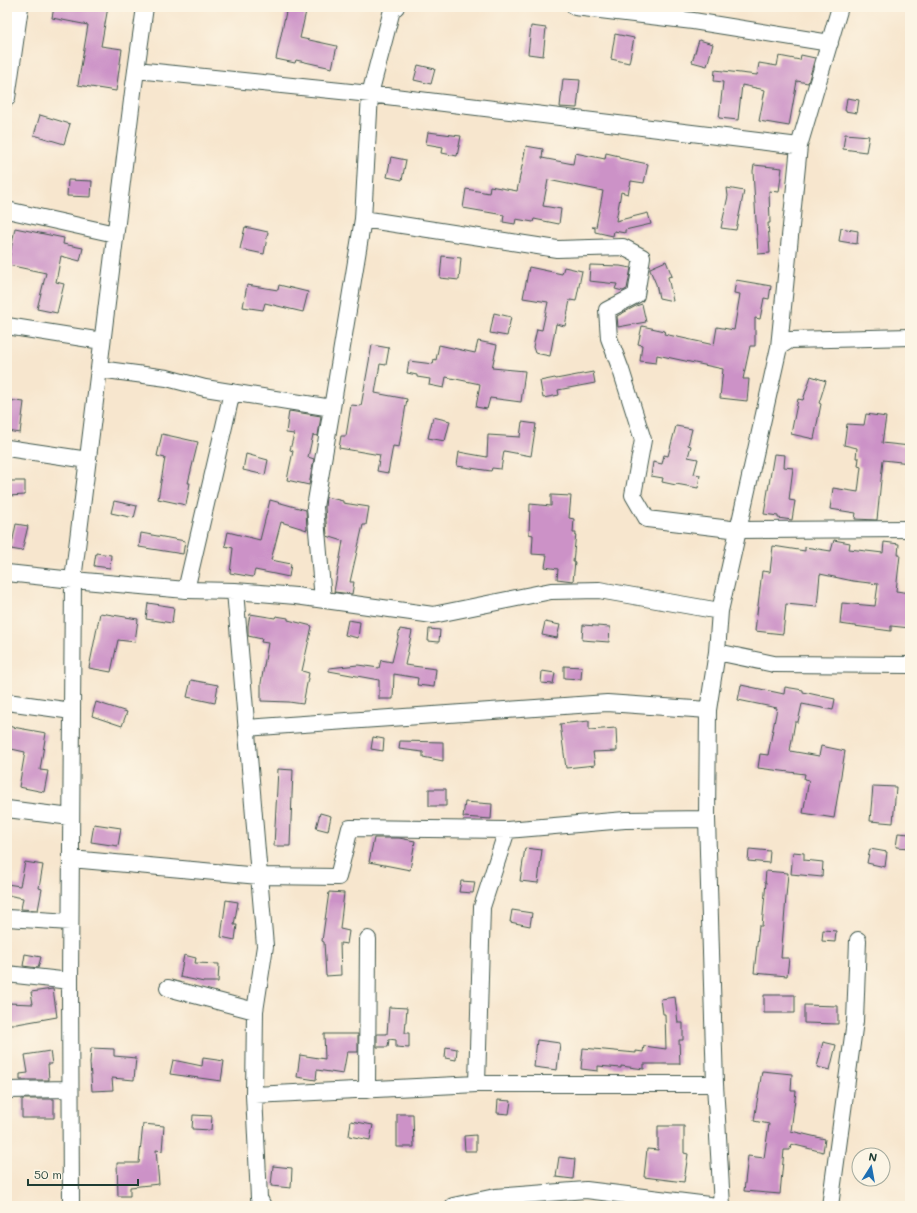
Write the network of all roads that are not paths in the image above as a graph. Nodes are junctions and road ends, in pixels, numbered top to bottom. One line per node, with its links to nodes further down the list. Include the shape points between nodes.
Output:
1 (20, 7): 9 (street)
2 (145, 7): 7 (street)
3 (396, 7): 8 (street, via 392,10)
4 (575, 7): 6 (street, via 693,21)
5 (840, 7): 6 (street)
6 (830, 43): 10 (street)
7 (136, 70): 8 (street); 13 (street)
8 (370, 94): 10 (street); 12 (street)
9 (7, 98)
10 (798, 146): 17 (street)
11 (7, 210): 13 (street)
12 (363, 219): 20 (street); 24 (street, via 557,249 623,247 642,257 636,295 607,310 609,338 643,440 633,495 647,519)
13 (115, 234): 16 (street)
14 (7, 326): 16 (street)
15 (910, 337): 17 (street, via 790,340)
16 (102, 341): 18 (street)
17 (779, 347): 24 (street)
18 (99, 369): 19 (street, via 167,378); 22 (street)
19 (232, 392): 20 (street); 27 (street)
20 (332, 408): 29 (street, via 315,507)
21 (7, 448): 22 (street)
22 (88, 460): 26 (street)
23 (910, 529): 24 (street)
24 (739, 530): 30 (street)
25 (7, 573): 26 (street)
26 (73, 580): 27 (street); 35 (street)
27 (186, 590): 28 (street)
28 (235, 591): 29 (street); 36 (street)
29 (323, 600): 30 (street, via 434,615 551,591 599,590)
30 (720, 610): 31 (street)
31 (717, 652): 32 (street, via 774,664); 34 (street)
32 (910, 665)
33 (7, 702): 35 (street)
34 (708, 710): 36 (street, via 607,703); 39 (street)
35 (72, 711): 38 (street)
36 (246, 728): 42 (street)
37 (7, 809): 38 (street)
38 (71, 817): 41 (street)
39 (707, 819): 40 (street, via 625,820); 52 (street)
40 (507, 830): 42 (street, via 350,828 338,877); 51 (street, via 482,907)
41 (71, 859): 42 (street); 44 (street)
42 (259, 876): 50 (street, via 265,946)
43 (7, 918): 44 (street)
44 (70, 922): 48 (street)
45 (368, 939): 55 (street)
46 (858, 940): 62 (street, via 855,1021)
47 (7, 974): 48 (street)
48 (70, 981): 53 (street)
49 (168, 988): 50 (street)
50 (255, 1011): 56 (street)
51 (478, 1084): 52 (street); 55 (street)
52 (715, 1084): 61 (street)
53 (70, 1089): 54 (street); 57 (street)
54 (7, 1090)
55 (367, 1090): 56 (street)
56 (254, 1095): 58 (street, via 259,1198)
57 (71, 1206)
58 (263, 1206)
59 (453, 1206): 60 (street, via 495,1197 586,1190)
60 (717, 1206)
61 (722, 1206)
62 (830, 1206)

